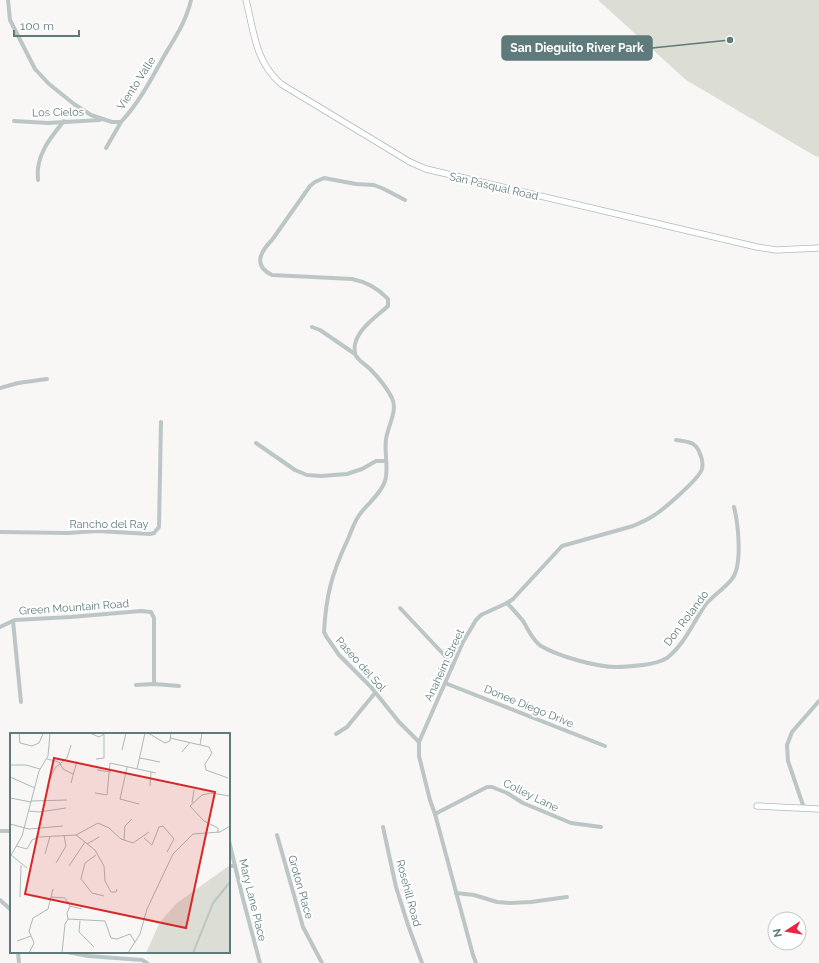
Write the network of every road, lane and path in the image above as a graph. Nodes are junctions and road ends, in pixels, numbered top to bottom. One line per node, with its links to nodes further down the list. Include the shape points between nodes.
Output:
1 (8, 0): 4 (street, Viento Valle, via 10,20 35,69 74,104)
2 (190, 0): 7 (street, Viento Valle, via 182,25 151,80)
3 (246, 0): 11 (main road, San Pasqual Road, via 256,46 271,75 281,84 419,166 757,247 776,250)
4 (103, 120): 6 (street, Los Cielos); 7 (street, Viento Valle)
5 (14, 121): 6 (street, Los Cielos)
6 (64, 121): 9 (street, via 42,151)
7 (121, 122): 8 (street)
8 (106, 148)
9 (38, 180)
10 (405, 200): 13 (street, via 374,185 319,179 310,186 265,246 261,256 261,268 272,275 352,279 374,286 388,299 388,306 360,333 355,344)
11 (819, 248)
12 (312, 327): 13 (street, Paseo del Sol)
13 (355, 354): 19 (street, Paseo del Sol, via 379,379 392,398 394,410 386,438)
14 (47, 379): 15 (street)
15 (0, 388)
16 (162, 422): 21 (street, Rancho del Ray, via 159,527 154,533)
17 (676, 440): 22 (street, Anaheim Street, via 692,442 698,447 702,470 692,483 654,516 644,521 562,546)
18 (256, 444): 19 (street, via 295,470 321,476 347,474 362,470 376,461)
19 (386, 461): 31 (street, Paseo del Sol, via 383,488 358,517 337,561 328,591 324,632 339,655)
20 (734, 507): 22 (street, Don Rolando, via 739,538 733,578 708,603 686,637 663,660 651,664 615,667 564,656 534,640)
21 (0, 532)
22 (507, 603): 26 (street, Anaheim Street, via 476,620)
23 (400, 608): 26 (street, via 447,658)
24 (13, 621): 25 (street, Green Mountain Road); 28 (street, Green Mountain Road, via 151,612 154,618); 33 (street)
25 (0, 627)
26 (452, 668): 27 (street, Anaheim Street)
27 (445, 683): 35 (street, Anaheim Street); 36 (street, Donee Diego Drive)
28 (154, 684): 29 (street); 30 (street)
29 (136, 685)
30 (179, 686)
31 (375, 693): 34 (street, via 347,727); 35 (street, Paseo del Sol)
32 (819, 701): 38 (street, via 792,732 787,745 788,761)
33 (21, 702)
34 (336, 734)
35 (419, 742): 40 (street, Anaheim Street, via 419,756)
36 (605, 746)
37 (757, 806): 38 (main road)
38 (804, 808): 39 (main road)
39 (819, 809)
40 (435, 814): 42 (street, Colley Lane, via 487,787 492,787 571,823); 47 (street, Anaheim Street)
41 (383, 827): 57 (street, Rosehill Road, via 396,887)
42 (601, 827)
43 (277, 836): 56 (street, Groton Place, via 303,927)
44 (230, 844): 46 (street, Mary Lane Place)
45 (230, 866): 46 (street)
46 (235, 866): 55 (street, Mary Lane Place)
47 (456, 893): 48 (street, via 510,903); 58 (street, Anaheim Street)
48 (567, 897)
49 (0, 900): 50 (street)
50 (10, 909)
51 (18, 953): 53 (street)
52 (72, 953): 54 (street, via 142,960)
53 (19, 963)
54 (147, 963)
55 (260, 963)
56 (322, 963)
57 (422, 963)
58 (476, 963)

